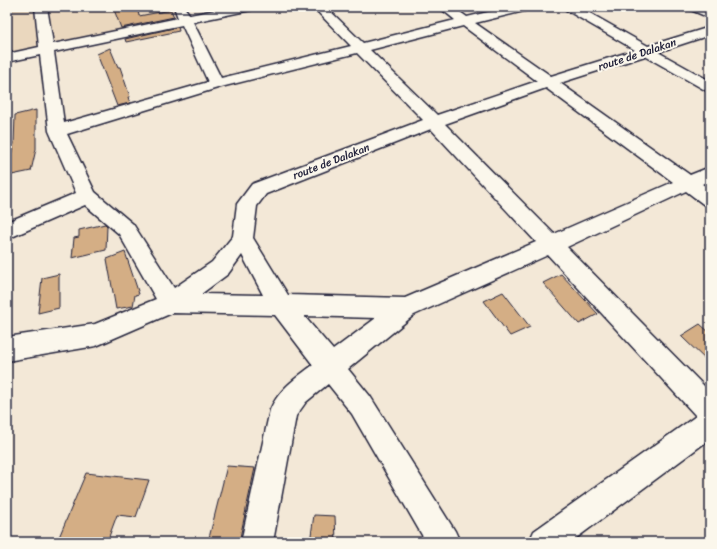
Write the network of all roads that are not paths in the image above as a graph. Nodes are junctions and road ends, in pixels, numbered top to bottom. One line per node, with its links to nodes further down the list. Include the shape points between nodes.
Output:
1 (41, 7): 14 (street)
2 (178, 7): 10 (street)
3 (247, 7): 10 (street)
4 (319, 7): 13 (street)
5 (445, 7): 11 (street)
6 (524, 7): 11 (street)
7 (570, 7): 15 (street)
8 (695, 7): 9 (street)
9 (710, 14)
10 (186, 20): 14 (street); 18 (street)
11 (466, 22): 13 (street); 17 (street)
12 (710, 31): 15 (street, route de Dalakan)
13 (359, 48): 18 (street); 20 (street)
14 (47, 49): 16 (street); 21 (street)
15 (647, 51): 17 (street, route de Dalakan); 19 (street)
16 (7, 58)
17 (548, 82): 20 (street, route de Dalakan); 23 (street)
18 (216, 84): 21 (street)
19 (710, 87)
20 (434, 122): 27 (street, route de Dalakan, via 259,189 247,204); 28 (street)
21 (57, 131): 24 (street)
22 (710, 173): 23 (street)
23 (688, 183): 25 (street); 28 (street)
24 (87, 196): 26 (street); 29 (street, via 126,229)
25 (710, 199)
26 (7, 231)
27 (243, 238): 29 (street, via 220,268); 30 (street)
28 (551, 245): 31 (street); 34 (street)
29 (171, 303): 30 (street); 32 (street, via 96,335)
30 (281, 304): 31 (street); 33 (street)
31 (406, 308): 33 (street)
32 (7, 349)
33 (330, 367): 36 (street, via 297,392 284,410); 37 (street, via 361,405)
34 (710, 411)
35 (710, 422): 38 (street)
36 (257, 542)
37 (444, 542)
38 (545, 542)

